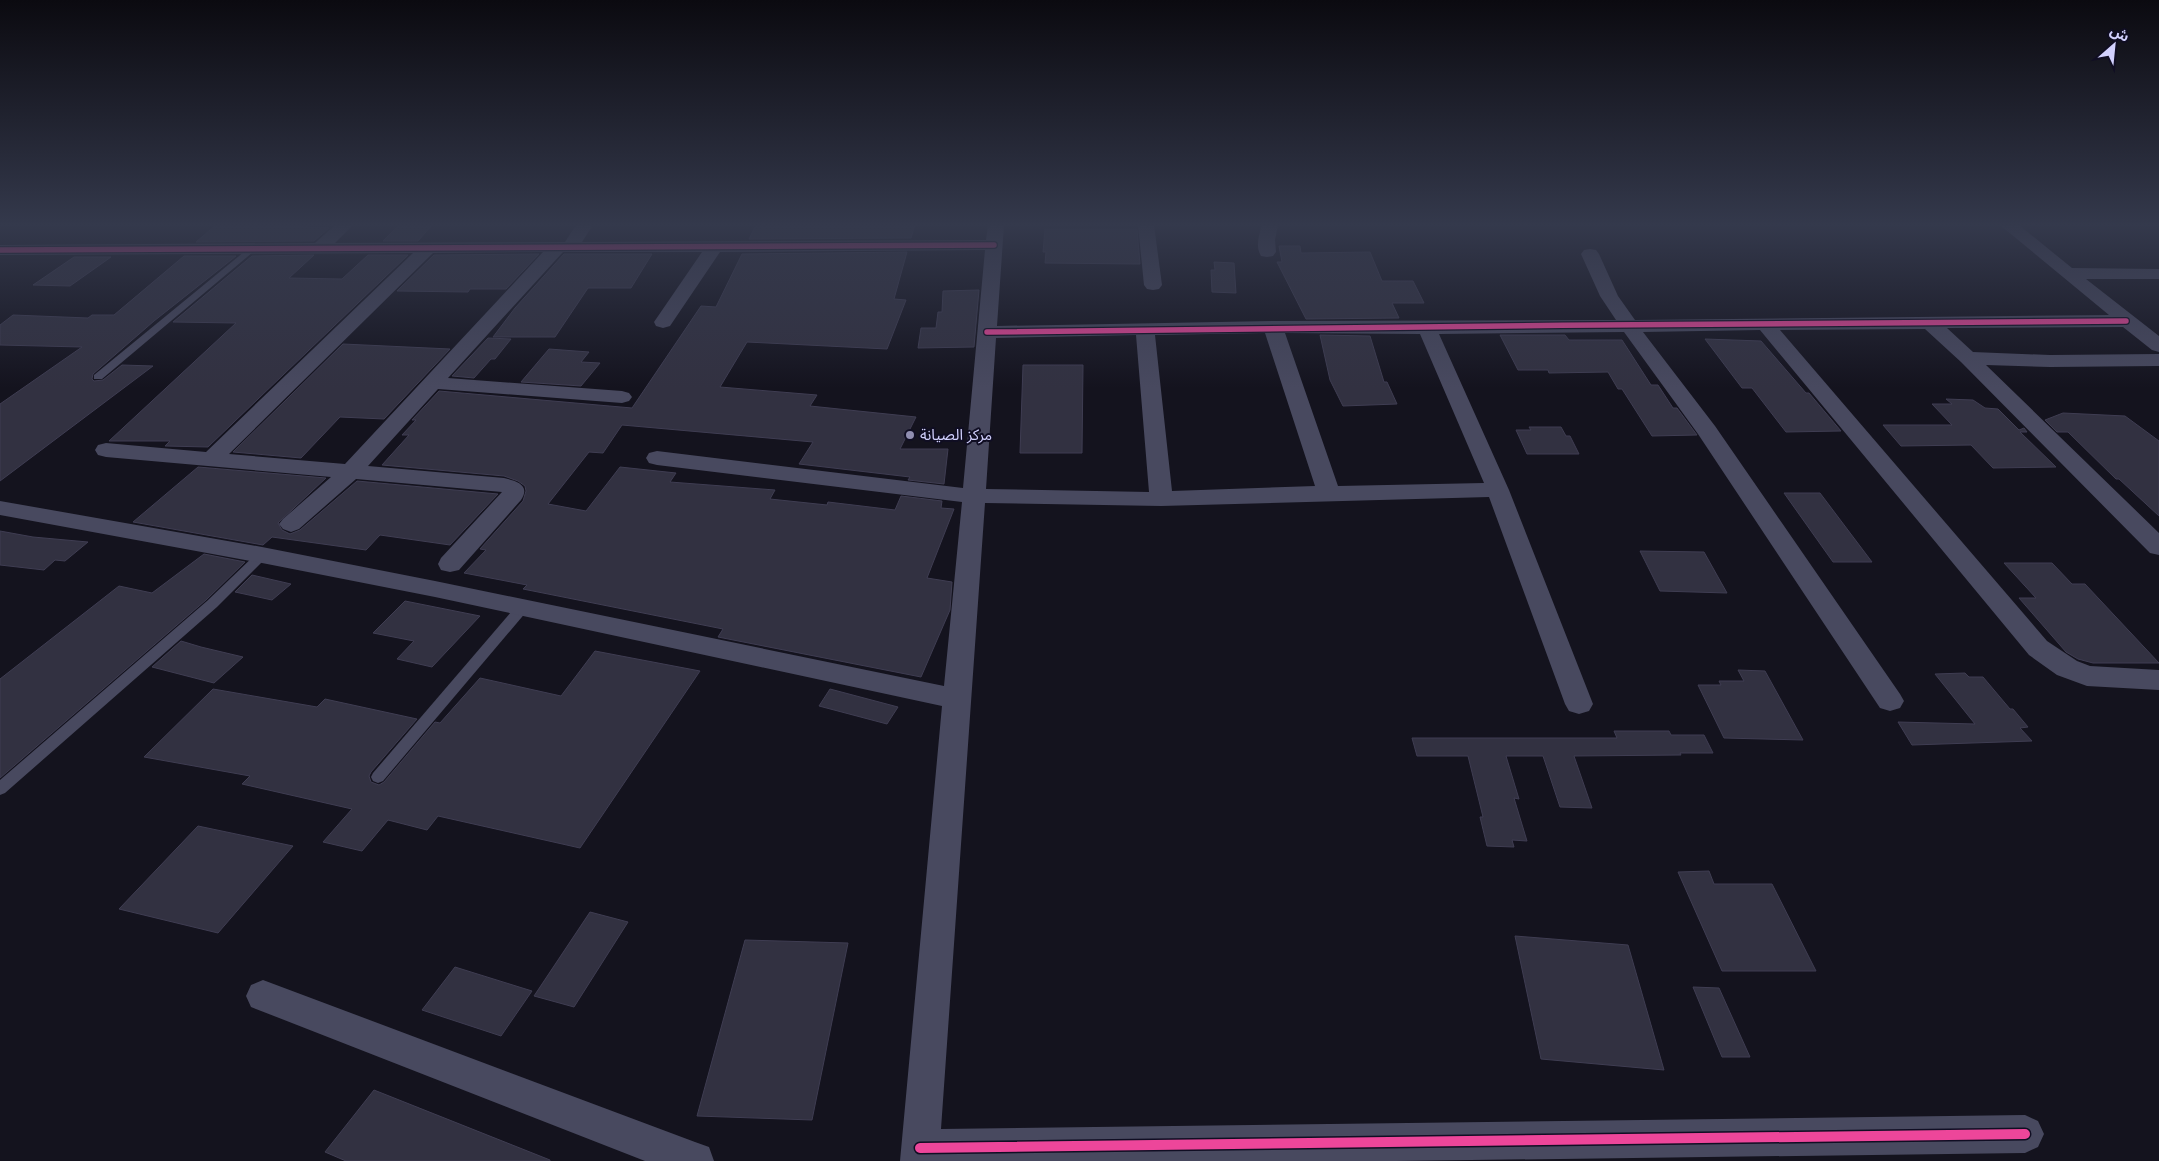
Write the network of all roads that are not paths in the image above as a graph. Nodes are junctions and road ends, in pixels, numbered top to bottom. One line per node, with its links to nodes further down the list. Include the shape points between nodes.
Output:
1 (215, 279): 21 (lane)
2 (396, 279): 26 (street)
3 (533, 279): 22 (street)
4 (692, 279): 11 (street)
5 (991, 279): 18 (street)
6 (1152, 279): 9 (street)
7 (1601, 279): 14 (street)
8 (2075, 279): 10 (street)
9 (1153, 285)
10 (2126, 321): 12 (street); 20 (street)
11 (663, 322)
12 (1930, 323): 13 (street); 19 (street)
13 (1765, 324): 14 (street); 38 (street, via 2038,648 2067,668 2087,676)
14 (1628, 325): 16 (street); 40 (street, via 1707,431)
15 (1273, 327): 16 (street); 17 (street); 29 (street)
16 (1427, 328): 28 (street)
17 (1145, 330): 18 (street); 31 (street)
18 (987, 332): 30 (street)
19 (1968, 358): 20 (street, via 2060,361); 34 (street)
20 (2158, 358)
21 (98, 376)
22 (434, 383): 23 (street); 27 (street)
23 (622, 397)
24 (106, 450): 26 (street)
25 (656, 458): 30 (street)
26 (212, 459): 27 (street)
27 (351, 471): 33 (street); 36 (street, via 513,488 513,496)
28 (1498, 490): 29 (street); 41 (street)
29 (1329, 493): 31 (street)
30 (974, 496): 31 (street); 39 (street)
31 (1161, 499)
32 (0, 508): 35 (street)
33 (291, 524)
34 (2159, 547)
35 (262, 555): 37 (street); 43 (lane, via 212,604)
36 (450, 564)
37 (522, 608): 39 (street); 42 (lane)
38 (2159, 680)
39 (957, 699): 47 (street)
40 (1890, 700)
41 (1579, 704)
42 (378, 777)
43 (0, 789)
44 (263, 996): 48 (street)
45 (2025, 1134): 46 (street)
46 (1473, 1151): 47 (street)
47 (919, 1155)
48 (695, 1161)

